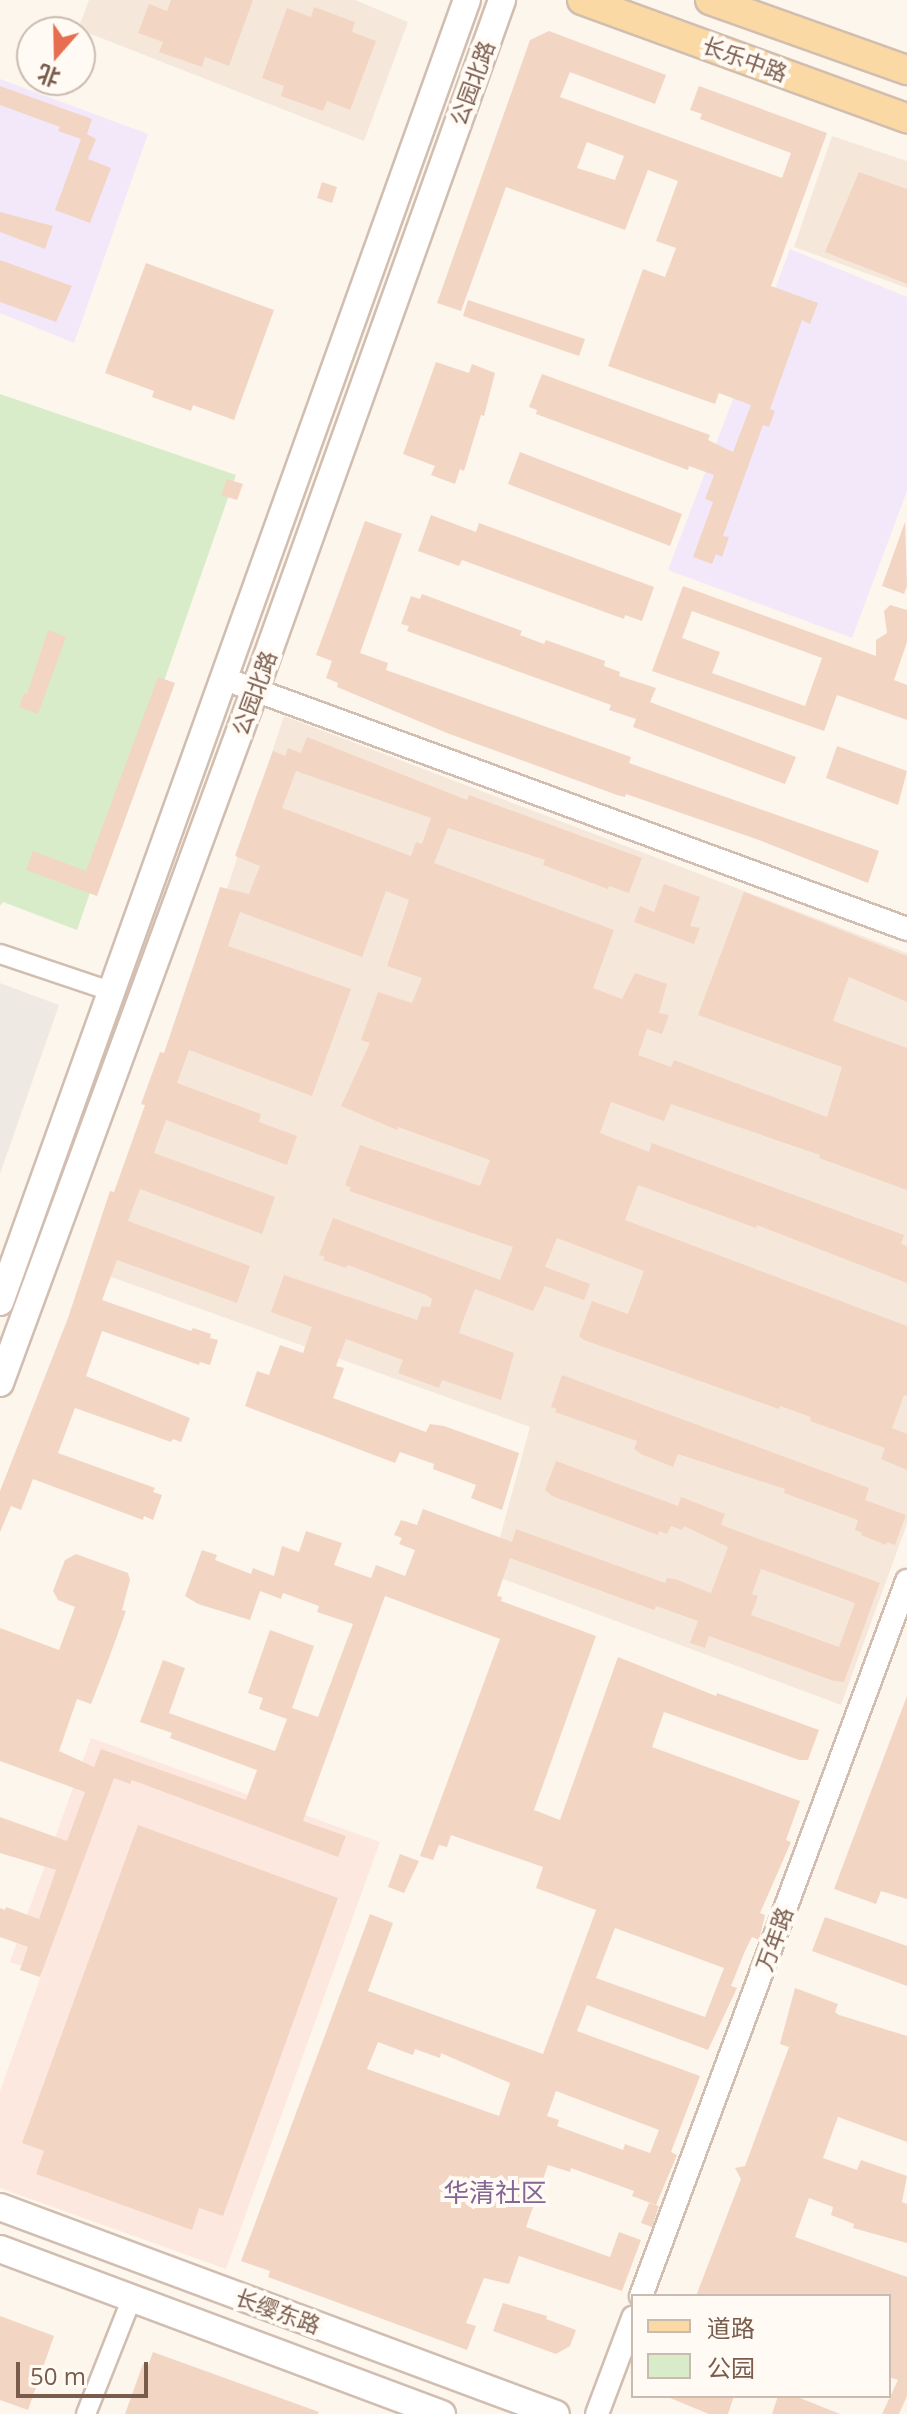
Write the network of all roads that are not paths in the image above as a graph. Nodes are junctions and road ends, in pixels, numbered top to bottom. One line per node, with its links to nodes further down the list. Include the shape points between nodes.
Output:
1 (467, 0): 7 (main road, 公园北路)
2 (502, 0): 8 (main road, 公园北路)
3 (582, 0): 6 (main road, 长乐中路)
4 (710, 0): 5 (main road, 长乐中路)
5 (907, 70)
6 (907, 118)
7 (225, 679): 8 (street); 11 (main road, 公园北路)
8 (255, 690): 9 (street); 13 (main road, 公园北路)
9 (907, 929)
10 (0, 954): 11 (street)
11 (113, 992): 12 (main road, 公园北路)
12 (0, 1302)
13 (0, 1383)
14 (907, 1581): 17 (street, 万年路)
15 (0, 2207): 22 (main road, 长缨东路)
16 (0, 2249): 18 (main road, 长缨东路)
17 (642, 2294)
18 (132, 2298): 20 (street); 21 (main road, 长缨东路)
19 (631, 2323): 23 (street)
20 (86, 2414)
21 (442, 2414)
22 (556, 2414)
23 (597, 2414)

